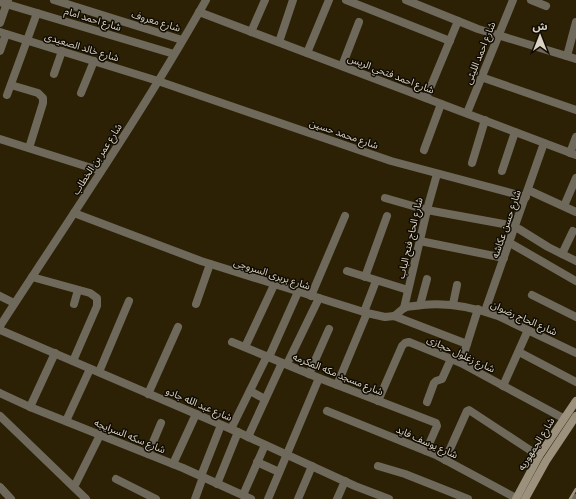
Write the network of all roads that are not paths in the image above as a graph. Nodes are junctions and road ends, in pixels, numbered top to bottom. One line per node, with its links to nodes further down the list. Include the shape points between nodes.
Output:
1 (54, 0): 21 (street, شارع معروف)
2 (206, 0): 12 (street, شارع عمر بن الخطاب)
3 (265, 0): 18 (street)
4 (294, 0): 24 (street)
5 (329, 0): 27 (street)
6 (346, 0): 23 (street)
7 (406, 0): 14 (street)
8 (513, 0): 20 (street, شارع احمد الليثى)
9 (530, 0): 11 (street)
10 (5, 2): 13 (street, شارع احمد امام); 17 (street)
11 (546, 6)
12 (199, 12): 18 (street, شارع احمد فتحي الريس); 21 (street, شارع عمر بن الخطاب)
13 (37, 13): 22 (street); 28 (street, شارع احمد امام)
14 (458, 21): 20 (street); 23 (street)
15 (359, 22): 32 (street)
16 (576, 22): 29 (street)
17 (0, 23)
18 (251, 32): 24 (street, شارع احمد فتحي الريس)
19 (3, 33): 22 (street, شارع خالد الصعيدى); 25 (street)
20 (498, 36): 29 (street); 34 (street, شارع احمد الليثى)
21 (182, 40): 28 (street, شارع عمر بن الخطاب)
22 (28, 41): 26 (street, شارع خالد الصعيدى); 36 (street)
23 (450, 41): 39 (street)
24 (279, 42): 27 (street, شارع احمد فتحي الريس)
25 (1, 48)
26 (62, 51): 31 (street, شارع خالد الصعيدى); 33 (street)
27 (307, 53): 32 (street, شارع احمد فتحي الريس)
28 (174, 54): 35 (street, شارع عمر بن الخطاب)
29 (567, 56): 30 (street)
30 (576, 59)
31 (94, 61): 35 (street, شارع خالد الصعيدى); 37 (street)
32 (342, 66): 39 (street, شارع احمد فتحي الريس)
33 (54, 74)
34 (481, 77): 41 (street); 42 (street, شارع احمد الليثى)
35 (158, 81): 52 (street, شارع عمر بن الخطاب); 54 (street, شارع محمد حسين, via 374,156)
36 (11, 85): 38 (street); 48 (street, via 38,93 43,98)
37 (81, 93)
38 (7, 95)
39 (426, 98): 40 (street, شارع احمد فتحي الريس)
40 (441, 104): 42 (street, شارع احمد فتحي الريس); 49 (street)
41 (576, 110)
42 (467, 114): 43 (street, شارع احمد فتحي الريس)
43 (485, 120): 44 (street, شارع احمد فتحي الريس); 51 (street)
44 (515, 132): 47 (street, شارع احمد فتحي الريس); 53 (street)
45 (576, 138): 50 (street)
46 (0, 139): 48 (street)
47 (544, 143): 50 (street, شارع احمد فتحي الريس); 56 (street, شارع حسن عكاشه)
48 (29, 148): 52 (street)
49 (424, 150)
50 (573, 154)
51 (472, 163)
52 (102, 171): 61 (street, شارع عمر بن الخطاب)
53 (502, 171)
54 (437, 174): 56 (street, شارع محمد حسين); 59 (street, شارع الحاج فتح الباب)
55 (576, 178): 58 (street)
56 (527, 193): 58 (street, شارع محمد حسين); 64 (street, شارع حسن عكاشه)
57 (385, 198): 59 (street)
58 (564, 206): 60 (street, شارع محمد حسين)
59 (427, 210): 64 (street); 66 (street, شارع الحاج فتح الباب)
60 (576, 212)
61 (74, 213): 71 (street, شارع بربرى السروجى); 73 (street, شارع عمر بن الخطاب)
62 (345, 216): 85 (street)
63 (387, 216): 74 (street)
64 (515, 227): 67 (street, شارع حسن عكاشه); 68 (street)
65 (573, 231): 68 (street)
66 (420, 241): 69 (street); 81 (street, شارع الحاج فتح الباب)
67 (510, 243): 69 (street, شارع حسن عكاشه); 77 (street)
68 (562, 254): 70 (street)
69 (504, 258): 93 (street, شارع حسن عكاشه)
70 (576, 261)
71 (210, 264): 78 (street, شارع بربرى السروجى); 89 (street)
72 (347, 272): 74 (street)
73 (32, 277): 80 (street); 87 (street, شارع عمر بن الخطاب)
74 (364, 277): 76 (street)
75 (427, 279): 91 (street)
76 (376, 281): 81 (street); 94 (street)
77 (576, 281)
78 (274, 285): 82 (street, شارع بربرى السروجى); 104 (street)
79 (457, 285): 90 (street)
80 (78, 290): 88 (street); 110 (street, via 93,294 98,304)
81 (408, 290): 92 (street, شارع الحاج فتح الباب)
82 (298, 292): 85 (street, شارع بربرى السروجى); 108 (street)
83 (532, 295): 96 (street)
84 (0, 296): 87 (street)
85 (315, 297): 94 (street, شارع بربرى السروجى); 111 (street)
86 (129, 301): 114 (street)
87 (14, 303): 97 (street, شارع عمر بن الخطاب)
88 (74, 304)
89 (196, 304)
90 (453, 304): 91 (street, شارع الحاج رضوان); 93 (street, شارع الحاج رضوان)
91 (420, 305): 92 (street, شارع الحاج رضوان)
92 (404, 308): 95 (street, شارع الحاج رضوان)
93 (482, 310): 101 (street, شارع الحاج رضوان); 103 (street, شارع حسن عكاشه)
94 (366, 313): 95 (street, شارع بربرى السروجى); 118 (street)
95 (394, 316): 103 (street, شارع بربرى السروجى)
96 (576, 317)
97 (0, 325)
98 (178, 327): 122 (street)
99 (329, 329): 115 (street)
100 (0, 330): 106 (street, شارع عبد الله جادو)
101 (528, 330): 105 (street); 107 (street, شارع الحاج رضوان)
102 (232, 342): 104 (street, شارع مسجد مكه المكرمه)
103 (467, 344): 112 (street, شارع حسن عكاشه)
104 (245, 347): 108 (street, شارع مسجد مكه المكرمه)
105 (518, 352): 117 (street); 119 (street)
106 (54, 353): 110 (street, شارع عبد الله جادو); 127 (street)
107 (576, 353)
108 (268, 357): 111 (street, شارع مسجد مكه المكرمه); 120 (street)
109 (451, 359): 112 (street, شارع زغلول حجازى); 124 (street, شارع زغلول حجازى, via 405,343); 126 (street, via 442,379 434,383)
110 (73, 361): 113 (street, شارع عبد الله جادو)
111 (284, 363): 115 (street, شارع مسجد مكه المكرمه); 123 (street)
112 (461, 363): 119 (street, شارع زغلول حجازى)
113 (90, 369): 114 (street, شارع عبد الله جادو); 133 (street)
114 (99, 372): 122 (street, شارع عبد الله جادو)
115 (309, 374): 116 (street, شارع مسجد مكه المكرمه)
116 (319, 378): 118 (street, شارع مسجد مكه المكرمه); 142 (street)
117 (576, 382)
118 (337, 385): 124 (street, شارع مسجد مكه المكرمه)
119 (503, 386): 132 (street, شارع زغلول حجازى)
120 (250, 391): 123 (street); 136 (street)
121 (0, 393): 127 (street, شارع سكه السرايجه)
122 (148, 394): 129 (street, شارع عبد الله جادو)
123 (266, 399): 138 (street)
124 (378, 401): 140 (street, شارع مسجد مكه المكرمه, via 437,424)
125 (576, 401): 132 (main road, شارع الجمهوريه)
126 (427, 402)
127 (30, 407): 133 (street, شارع سكه السرايجه)
128 (327, 411): 140 (street, شارع يوسف فايد)
129 (196, 414): 135 (street, شارع عبد الله جادو); 146 (street)
130 (0, 416): 155 (street)
131 (576, 416): 169 (main road, شارع الجمهوريه, via 546,461)
132 (563, 418): 143 (main road, شارع الجمهوريه)
133 (66, 421): 137 (street, شارع سكه السرايجه)
134 (161, 423): 141 (street)
135 (221, 425): 136 (street, شارع عبد الله جادو); 150 (street)
136 (235, 431): 138 (street, شارع عبد الله جادو); 153 (street)
137 (100, 435): 141 (street, شارع سكه السرايجه); 155 (street)
138 (248, 437): 139 (street, شارع عبد الله جادو)
139 (265, 445): 142 (street, شارع عبد الله جادو); 145 (street)
140 (426, 451): 144 (street, شارع يوسف فايد)
141 (148, 454): 146 (street, شارع سكه السرايجه)
142 (287, 455): 147 (street, شارع عبد الله جادو); 149 (street)
143 (539, 456): 144 (street, via 469,410); 158 (main road, شارع الجمهوريه)
144 (445, 460): 158 (street, شارع يوسف فايد)
145 (257, 462): 149 (street); 156 (street)
146 (173, 464): 150 (street, شارع سكه السرايجه)
147 (312, 466): 152 (street, شارع عبد الله جادو); 165 (street)
148 (378, 466): 168 (street)
149 (280, 472): 164 (street)
150 (202, 477): 153 (street, شارع سكه السرايجه); 162 (street)
151 (116, 479): 161 (street)
152 (345, 482): 157 (street, شارع عبد الله جادو); 166 (street)
153 (217, 484): 156 (street, شارع سكه السرايجه)
154 (0, 487): 159 (street)
155 (74, 487): 160 (street)
156 (238, 495): 163 (street, شارع سكه السرايجه)
157 (365, 495): 167 (street, شارع عبد الله جادو)
158 (516, 498)
159 (12, 499)
160 (86, 499)
161 (156, 499)
162 (195, 499)
163 (251, 499)
164 (268, 499)
165 (298, 499)
166 (337, 499)
167 (389, 499)
168 (468, 499)
169 (525, 499)

